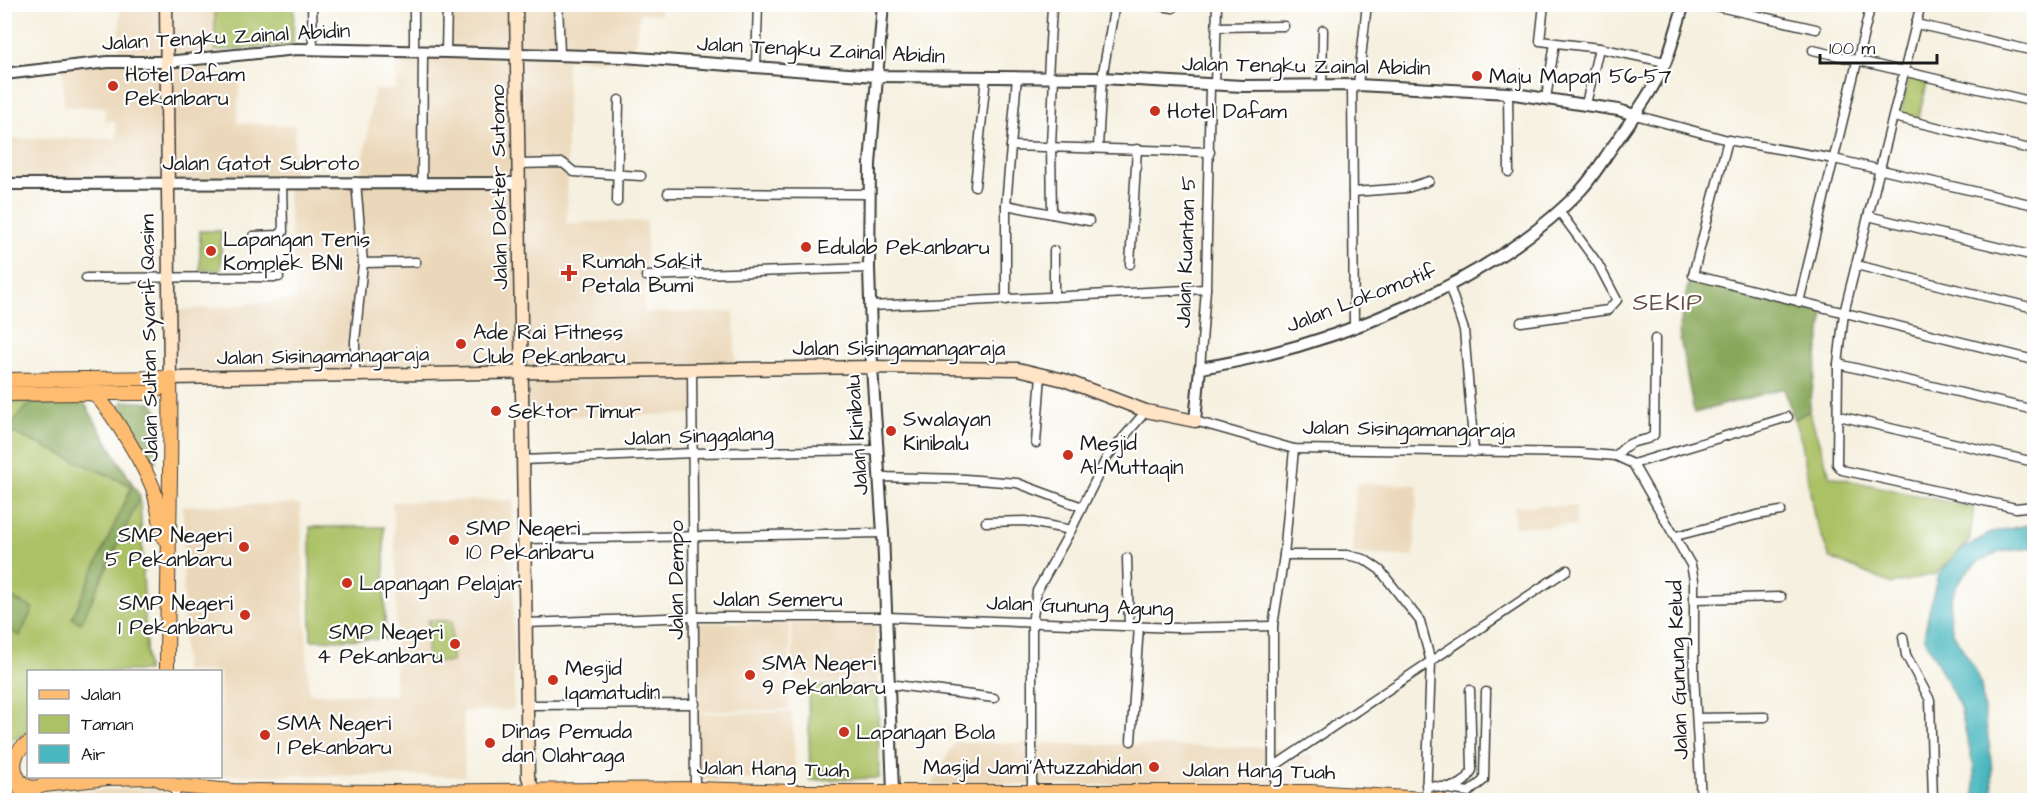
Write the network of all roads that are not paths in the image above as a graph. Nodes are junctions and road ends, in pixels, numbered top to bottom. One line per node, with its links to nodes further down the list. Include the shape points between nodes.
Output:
1 (166, 4): 35 (main road, Jalan Sultan Syarif Qasim)
2 (312, 4): 27 (street)
3 (414, 4): 29 (street)
4 (447, 4): 31 (street)
5 (516, 4): 32 (main road, Jalan Dokter Sutomo)
6 (558, 4): 33 (street)
7 (758, 4): 37 (street)
8 (883, 4): 40 (street, Jalan Kinibalu)
9 (1115, 4): 44 (street)
10 (1150, 4): 19 (street)
11 (1217, 4): 22 (street, Jalan Kuantan 5)
12 (1367, 4): 46 (street)
13 (1544, 4): 25 (street, via 1540,40)
14 (1684, 4): 36 (street, Jalan Lokomotif)
15 (1706, 4): 23 (street)
16 (1870, 4): 34 (street)
17 (1921, 4): 20 (street)
18 (1052, 7): 43 (street)
19 (1173, 8)
20 (1916, 24): 30 (street); 38 (street)
21 (1284, 26): 22 (street)
22 (1216, 27): 45 (street, Jalan Kuantan 5)
23 (1816, 29)
24 (1323, 30): 47 (street)
25 (1555, 43): 26 (street); 49 (street)
26 (1599, 48): 36 (street); 52 (street)
27 (313, 49): 29 (street, Jalan Tengku Zainal Abidin); 35 (street, Jalan Tengku Zainal Abidin)
28 (1813, 50): 34 (street)
29 (418, 51): 31 (street, Jalan Tengku Zainal Abidin); 71 (street)
30 (2034, 51)
31 (447, 52): 32 (street, Jalan Tengku Zainal Abidin)
32 (517, 53): 33 (street, Jalan Tengku Zainal Abidin); 63 (main road, Jalan Dokter Sutomo)
33 (560, 54): 37 (street, Jalan Tengku Zainal Abidin)
34 (1858, 61): 38 (street); 62 (street)
35 (166, 62): 39 (street, Jalan Tengku Zainal Abidin, via 108,62); 74 (main road, Jalan Sultan Syarif Qasim)
36 (1665, 62): 53 (street, Jalan Lokomotif)
37 (756, 67): 40 (street, Jalan Tengku Zainal Abidin)
38 (1905, 72): 51 (street); 54 (street)
39 (4, 74)
40 (875, 76): 41 (street, Jalan Tengku Zainal Abidin); 78 (street, Jalan Kinibalu)
41 (986, 77): 42 (street, Jalan Tengku Zainal Abidin); 75 (street)
42 (1017, 77): 43 (street, Jalan Tengku Zainal Abidin); 56 (street)
43 (1051, 77): 44 (street, Jalan Tengku Zainal Abidin); 57 (street)
44 (1102, 78): 45 (street, Jalan Tengku Zainal Abidin); 58 (street)
45 (1213, 85): 47 (street, Jalan Tengku Zainal Abidin); 61 (street, Jalan Kuantan 5)
46 (1355, 85): 47 (street, Jalan Tengku Zainal Abidin); 48 (street, Jalan Tengku Zainal Abidin); 76 (street)
47 (1322, 86)
48 (1508, 93): 49 (street, Jalan Tengku Zainal Abidin); 65 (street)
49 (1546, 98): 52 (street, Jalan Tengku Zainal Abidin)
50 (619, 100): 66 (street)
51 (2034, 102)
52 (1586, 104): 53 (street, Jalan Tengku Zainal Abidin)
53 (1635, 115): 55 (street); 82 (street, Jalan Lokomotif, via 1583,188)
54 (1894, 117): 60 (street); 64 (street)
55 (1728, 140): 62 (street); 102 (street, via 1693,275)
56 (1011, 146): 57 (street); 81 (street)
57 (1051, 146): 58 (street); 83 (street)
58 (1098, 147): 59 (street)
59 (1137, 149): 61 (street); 91 (street)
60 (2034, 150)
61 (1209, 152): 99 (street, Jalan Kuantan 5)
62 (1834, 159): 64 (street); 102 (street)
63 (518, 164): 66 (street, via 563,163 574,172); 72 (main road, Jalan Dokter Sutomo)
64 (1882, 170): 80 (street); 84 (street)
65 (1509, 172)
66 (618, 175): 67 (street); 79 (street)
67 (641, 176)
68 (1429, 181): 76 (street, via 1407,188)
69 (282, 182): 70 (street, Jalan Gatot Subroto); 74 (street, Jalan Gatot Subroto); 86 (street, via 283,232)
70 (356, 182): 71 (street, Jalan Gatot Subroto); 90 (street)
71 (422, 182): 72 (street, Jalan Gatot Subroto)
72 (518, 183): 114 (main road, Jalan Dokter Sutomo)
73 (4, 184): 74 (street, Jalan Gatot Subroto)
74 (168, 184): 95 (main road, Jalan Sultan Syarif Qasim)
75 (975, 186)
76 (1353, 192): 107 (street)
77 (668, 193): 78 (street)
78 (869, 194): 93 (street, Jalan Kinibalu)
79 (617, 202)
80 (2034, 205)
81 (1006, 206): 83 (street); 101 (street)
82 (1560, 211): 98 (street, Jalan Lokomotif, via 1492,261); 106 (street, via 1598,264 1617,300 1608,310)
83 (1052, 214): 85 (street)
84 (1868, 216): 88 (street); 92 (street)
85 (1089, 221)
86 (253, 236)
87 (1054, 251): 100 (street)
88 (2034, 256)
89 (416, 262): 90 (street)
90 (363, 263): 116 (street)
91 (1130, 264)
92 (1856, 265): 104 (street); 105 (street)
93 (869, 268): 94 (street); 103 (street, Jalan Kinibalu)
94 (646, 276)
95 (169, 277): 96 (street); 97 (street); 117 (main road, Jalan Sultan Syarif Qasim)
96 (279, 277)
97 (86, 278)
98 (1449, 285): 107 (street, Jalan Lokomotif); 129 (street, via 1464,330)
99 (1206, 289): 100 (street); 112 (street, Jalan Kuantan 5)
100 (1054, 297): 101 (street)
101 (1006, 300): 103 (street)
102 (1799, 302): 105 (street)
103 (871, 306): 111 (street, Jalan Kinibalu)
104 (2034, 308)
105 (1844, 314): 109 (street); 110 (street)
106 (1521, 322)
107 (1354, 326): 112 (street, Jalan Lokomotif, via 1239,362)
108 (1655, 339): 131 (street, via 1654,435 1651,439 1631,441)
109 (2034, 360)
110 (1838, 364): 121 (street); 123 (street)
111 (872, 368): 113 (main road, Jalan Sisingamangaraja); 115 (main road, Jalan Sisingamangaraja, via 1018,369); 128 (street, Jalan Kinibalu)
112 (1200, 368): 125 (street, Jalan Kuantan 5)
113 (692, 370): 114 (main road, Jalan Sisingamangaraja); 130 (street, Jalan Dempo)
114 (521, 374): 116 (main road, Jalan Sisingamangaraja); 132 (main road, Jalan Dokter Sutomo)
115 (1041, 374): 122 (main road, Jalan Sisingamangaraja); 126 (street)
116 (355, 376): 117 (main road, Jalan Sisingamangaraja)
117 (170, 378): 118 (main road, Jalan Sisingamangaraja); 119 (main road, via 154,393); 145 (main road, Jalan Sultan Syarif Qasim, via 172,471)
118 (4, 380)
119 (93, 393): 120 (main road); 145 (main road, via 110,411 153,488)
120 (4, 394)
121 (2034, 410)
122 (1146, 411): 125 (main road, Jalan Sisingamangaraja); 137 (street, via 1107,457)
123 (1839, 416): 133 (street); 136 (street, via 1837,464 1842,470 2016,508)
124 (1788, 417): 134 (street)
125 (1195, 421): 127 (street, Jalan Sisingamangaraja)
126 (1036, 443)
127 (1294, 449): 129 (street, Jalan Sisingamangaraja); 146 (street)
128 (877, 450): 130 (street, Jalan Singgalang); 135 (street, Jalan Kinibalu)
129 (1474, 452): 131 (street, Jalan Sisingamangaraja)
130 (693, 453): 132 (street, Jalan Singgalang); 142 (street, Jalan Dempo)
131 (1616, 456): 134 (street)
132 (523, 460): 144 (main road, Jalan Dokter Sutomo)
133 (2034, 462)
134 (1634, 464): 143 (street, Jalan Gunung Kelud)
135 (879, 477): 137 (street, via 1017,483); 141 (street, Jalan Kinibalu)
136 (2034, 506)
137 (1083, 507): 140 (street)
138 (1781, 511): 143 (street)
139 (986, 522): 140 (street, via 1025,521)
140 (1071, 530): 154 (street, via 1036,591)
141 (883, 532): 142 (street); 152 (street, Jalan Kinibalu)
142 (693, 536): 144 (street); 151 (street, Jalan Dempo)
143 (1676, 536): 150 (street, Jalan Gunung Kelud, via 1691,565)
144 (525, 539): 153 (main road, Jalan Dokter Sutomo)
145 (168, 552): 160 (main road, Jalan Sultan Syarif Qasim)
146 (1284, 555): 157 (street); 159 (street, via 1347,555 1364,559 1380,570 1420,621)
147 (1127, 558): 155 (street)
148 (1567, 570): 159 (street)
149 (1781, 597): 150 (street)
150 (1696, 599): 168 (street, Jalan Gunung Kelud)
151 (694, 617): 152 (street, Jalan Semeru); 153 (street, Jalan Semeru); 165 (street, Jalan Dempo)
152 (886, 617): 154 (street, Jalan Gunung Agung); 161 (street, Jalan Kinibalu)
153 (526, 623): 166 (main road, Jalan Dokter Sutomo)
154 (1032, 623): 155 (street, Jalan Gunung Agung); 180 (street)
155 (1129, 626): 156 (street, Jalan Gunung Agung)
156 (1139, 626): 157 (street, Jalan Gunung Agung); 169 (street)
157 (1273, 626): 172 (street)
158 (1903, 637): 198 (street, via 1906,655 1930,699)
159 (1431, 662): 172 (street); 178 (street)
160 (167, 670)
161 (889, 684): 164 (street); 188 (street, Jalan Kinibalu)
162 (1470, 690): 193 (street, via 1472,770 1468,781)
163 (1486, 692): 193 (street, via 1484,780 1469,792)
164 (994, 698)
165 (695, 704): 166 (street); 179 (street, Jalan Dempo)
166 (528, 705): 186 (main road, Jalan Dokter Sutomo, via 528,777)
167 (1765, 717): 168 (street)
168 (1696, 718): 197 (street, Jalan Gunung Kelud)
169 (1131, 741)
170 (27, 744): 171 (main road)
171 (8, 760): 177 (main road)
172 (1273, 767): 181 (street)
173 (90, 778): 175 (main road, Jalan Hang Tuah)
174 (160, 778): 176 (main road, Jalan Hang Tuah)
175 (49, 781): 177 (main road, Jalan Hang Tuah, via 32,788); 195 (main road)
176 (176, 781): 182 (main road, Jalan Hang Tuah); 196 (street)
177 (12, 783): 194 (main road)
178 (1426, 785): 193 (street); 193 (street)
179 (695, 789): 186 (main road, Jalan Hang Tuah); 187 (main road, Jalan Hang Tuah)
180 (1032, 792): 188 (main road, Jalan Hang Tuah); 189 (main road, Jalan Hang Tuah)
181 (1277, 792): 190 (main road, Jalan Hang Tuah); 191 (main road, Jalan Hang Tuah)
182 (233, 796): 183 (main road, Jalan Hang Tuah)
183 (293, 796): 184 (main road, Jalan Hang Tuah)
184 (311, 796): 185 (main road, Jalan Hang Tuah)
185 (391, 796): 186 (main road, Jalan Hang Tuah)
186 (533, 796)
187 (798, 796): 188 (main road, Jalan Hang Tuah)
188 (892, 796)
189 (1177, 796): 190 (main road, Jalan Hang Tuah)
190 (1258, 796)
191 (1310, 796): 192 (main road, Jalan Hang Tuah)
192 (1356, 797): 193 (main road, Jalan Hang Tuah)
193 (1434, 797)
194 (24, 801)
195 (40, 801)
196 (175, 801)
197 (1701, 801)
198 (1933, 801)

